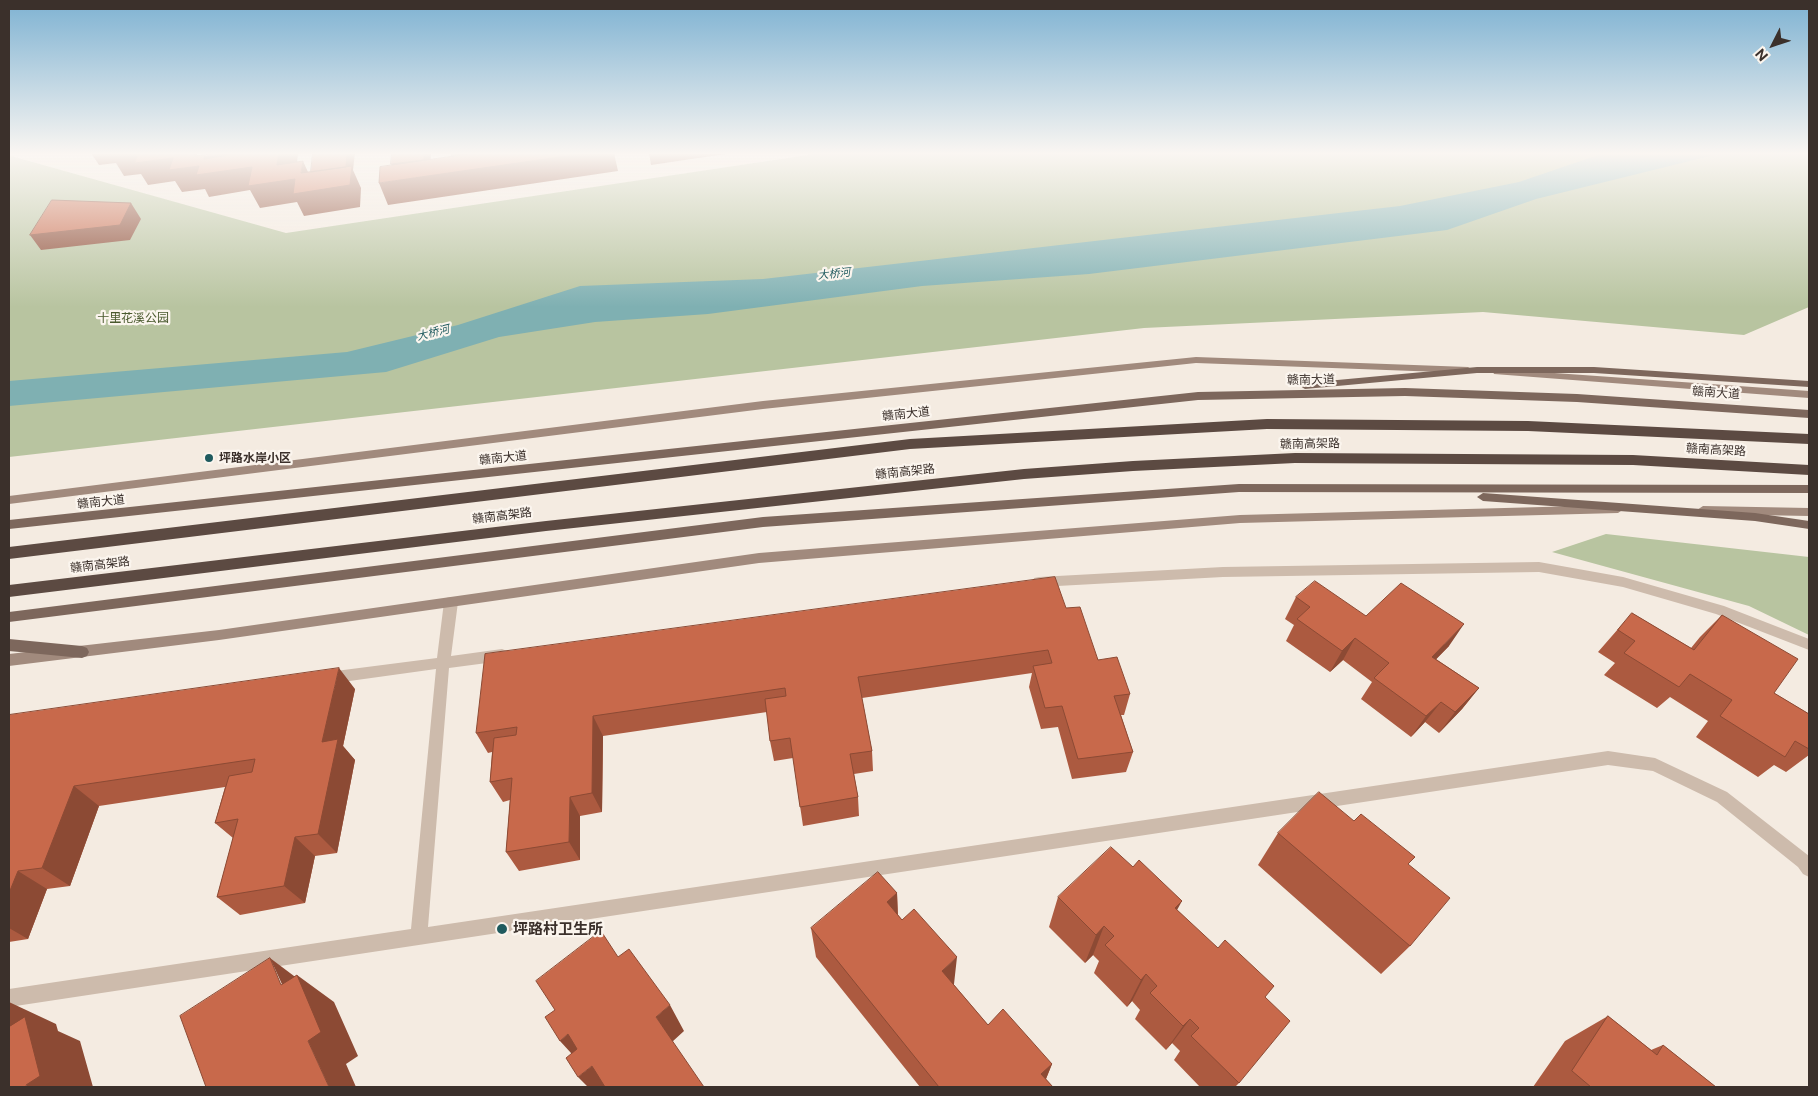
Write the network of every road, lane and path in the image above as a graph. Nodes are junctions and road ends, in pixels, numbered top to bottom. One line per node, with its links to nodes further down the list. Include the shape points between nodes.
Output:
1 (1477, 370): 2 (main road, via 1594,370); 3 (street); 4 (main road); 10 (street, via 1196,360 753,406)
2 (1809, 384)
3 (1809, 395)
4 (1198, 396): 5 (main road, 赣南大道, via 1404,392 1577,398); 13 (main road, 赣南大道)
5 (1809, 414)
6 (1809, 439): 15 (highway, 赣南高架路, via 1528,426 1267,424 910,444)
7 (1809, 470): 17 (highway, 赣南高架路, via 1634,460 1295,458 1133,466 1024,474 546,526)
8 (1238, 488): 9 (main road); 11 (main road, via 1492,497); 19 (main road, via 764,522)
9 (1809, 489)
10 (9, 500)
11 (1644, 509): 12 (street); 14 (main road, via 1754,517); 18 (street, via 1240,519 759,558)
12 (1809, 512)
13 (9, 525)
14 (1809, 525)
15 (9, 553)
16 (1030, 583): 21 (street, via 1223,572 1539,567 1623,582 1719,610)
17 (9, 591)
18 (451, 602): 22 (street); 25 (street)
19 (9, 617)
20 (9, 645): 22 (main road)
21 (1809, 645)
22 (82, 652): 24 (street)
23 (511, 653): 25 (street)
24 (9, 660)
25 (443, 663): 26 (street); 28 (street)
26 (314, 680)
27 (1809, 869): 28 (street, via 1722,797 1655,765 1608,758)
28 (418, 936): 29 (street)
29 (9, 998)

